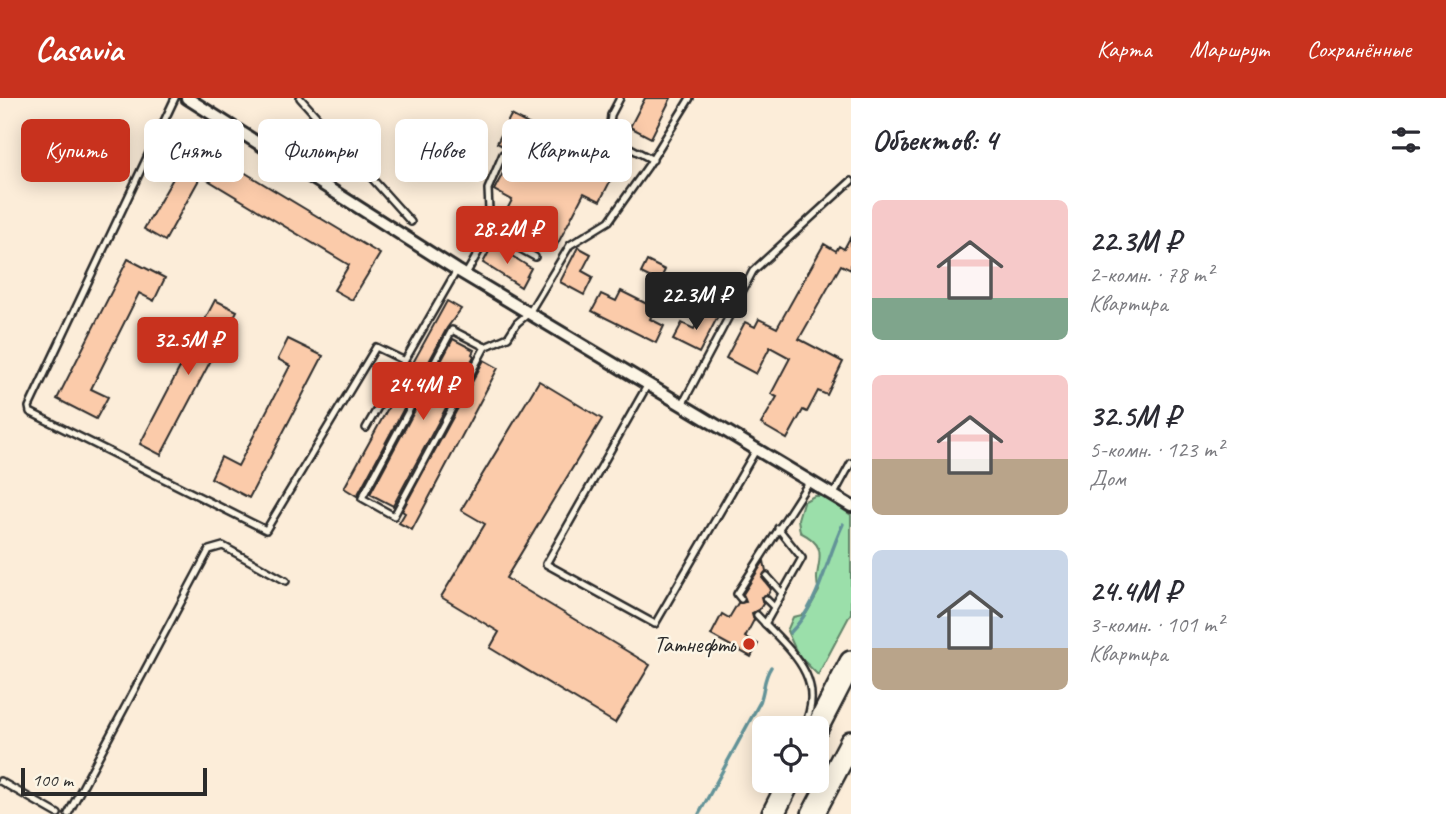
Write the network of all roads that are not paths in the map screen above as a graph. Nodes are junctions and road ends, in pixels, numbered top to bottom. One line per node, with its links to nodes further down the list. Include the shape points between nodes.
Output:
1 (175, 98): 15 (lane, via 30,412 266,530 376,346)
2 (187, 98): 12 (street)
3 (300, 98): 9 (lane)
4 (620, 98): 7 (lane, via 609,133)
5 (690, 98): 7 (lane)
6 (502, 156): 10 (lane, via 488,189)
7 (653, 160): 13 (lane, via 609,222 570,246)
8 (851, 181): 17 (lane, via 753,271)
9 (411, 222)
10 (490, 232): 11 (lane); 12 (lane)
11 (535, 257)
12 (462, 272): 13 (street); 15 (lane)
13 (529, 313): 14 (lane, via 508,337); 16 (street)
14 (485, 347): 14 (lane, via 452,330 362,498 394,516)
15 (403, 360): 18 (lane)
16 (648, 384): 17 (street); 19 (lane, via 546,564 655,624)
17 (682, 405): 19 (street)
18 (366, 428)
19 (756, 450): 21 (street)
20 (851, 463): 22 (lane)
21 (809, 482): 22 (street); 24 (lane)
22 (833, 496): 23 (street)
23 (851, 506)
24 (778, 528): 27 (lane, via 802,558); 28 (lane, via 737,594)
25 (768, 576): 27 (lane)
26 (286, 581): 40 (lane, via 223,547 209,550)
27 (782, 593): 30 (lane)
28 (741, 599)
29 (766, 599): 30 (lane)
30 (774, 607): 32 (lane)
31 (757, 615): 32 (lane)
32 (765, 624): 34 (lane, via 809,677)
33 (851, 662): 35 (highway)
34 (809, 716)
35 (823, 716)
36 (851, 742): 42 (highway)
37 (0, 781): 39 (lane)
38 (784, 793): 41 (highway)
39 (58, 814)
40 (68, 814)
41 (773, 814)
42 (813, 814)

